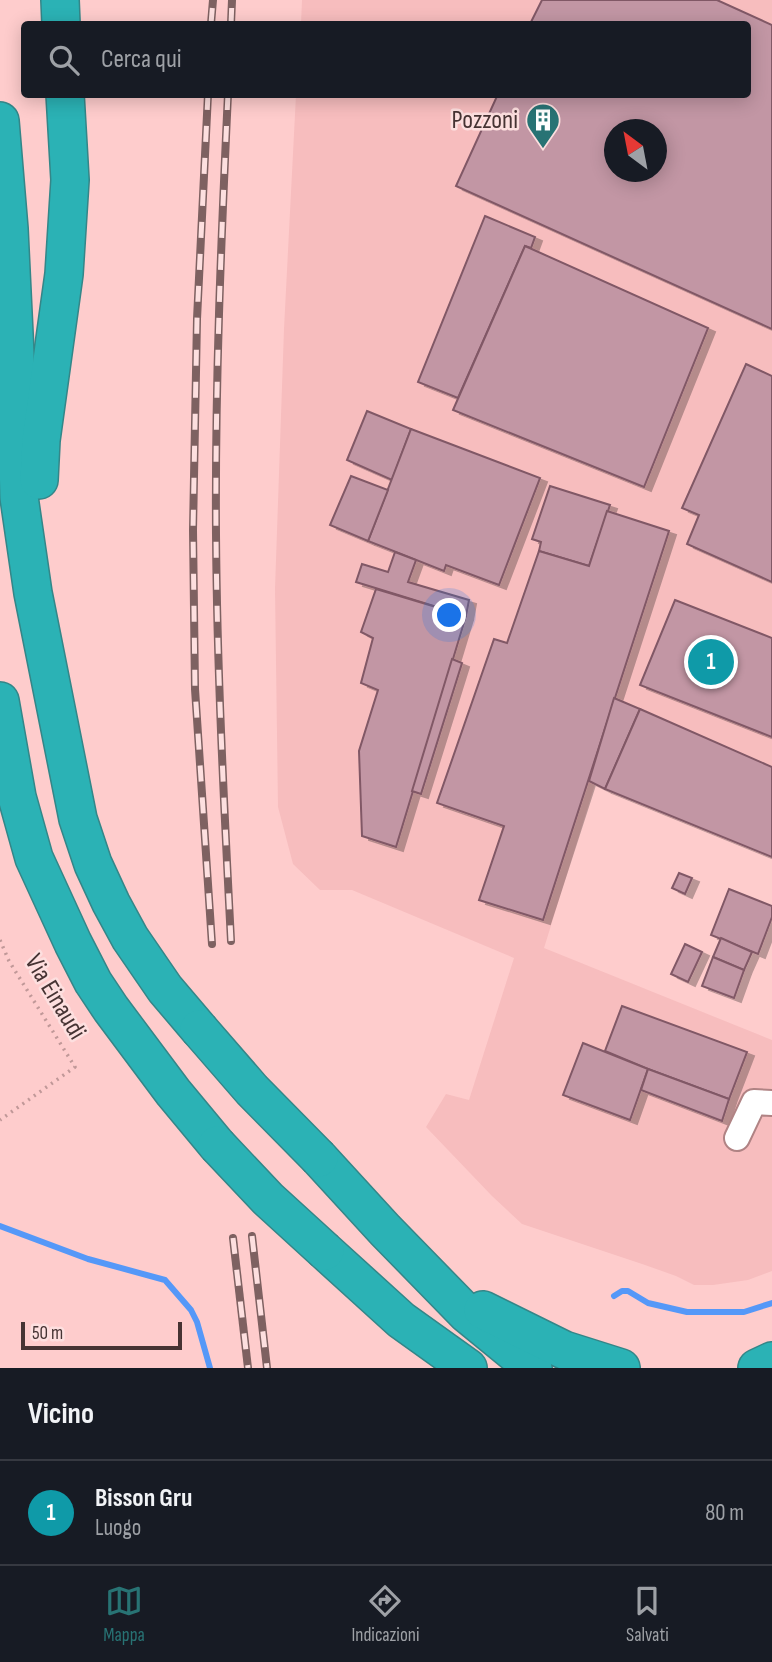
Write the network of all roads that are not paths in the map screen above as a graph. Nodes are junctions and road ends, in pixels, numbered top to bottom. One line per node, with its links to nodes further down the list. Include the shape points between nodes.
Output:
1 (60, 0): 2 (highway)
2 (61, 21)
3 (65, 98): 5 (highway, via 70,180 65,261 41,440)
4 (0, 121): 5 (highway, via 9,229 19,497)
5 (33, 593): 9 (highway, bridge, via 78,819 93,864 130,938 165,989 253,1090)
6 (0, 701): 10 (highway, bridge, via 17,797 34,858 93,982 217,1145 268,1199)
7 (772, 1102): 8 (lane, via 754,1102)
8 (737, 1138)
9 (442, 1288): 14 (highway); 15 (highway, via 564,1350)
10 (401, 1320): 12 (highway); 13 (highway)
11 (772, 1361): 16 (highway)
12 (442, 1368)
13 (468, 1368)
14 (533, 1368)
15 (621, 1368)
16 (757, 1368)

